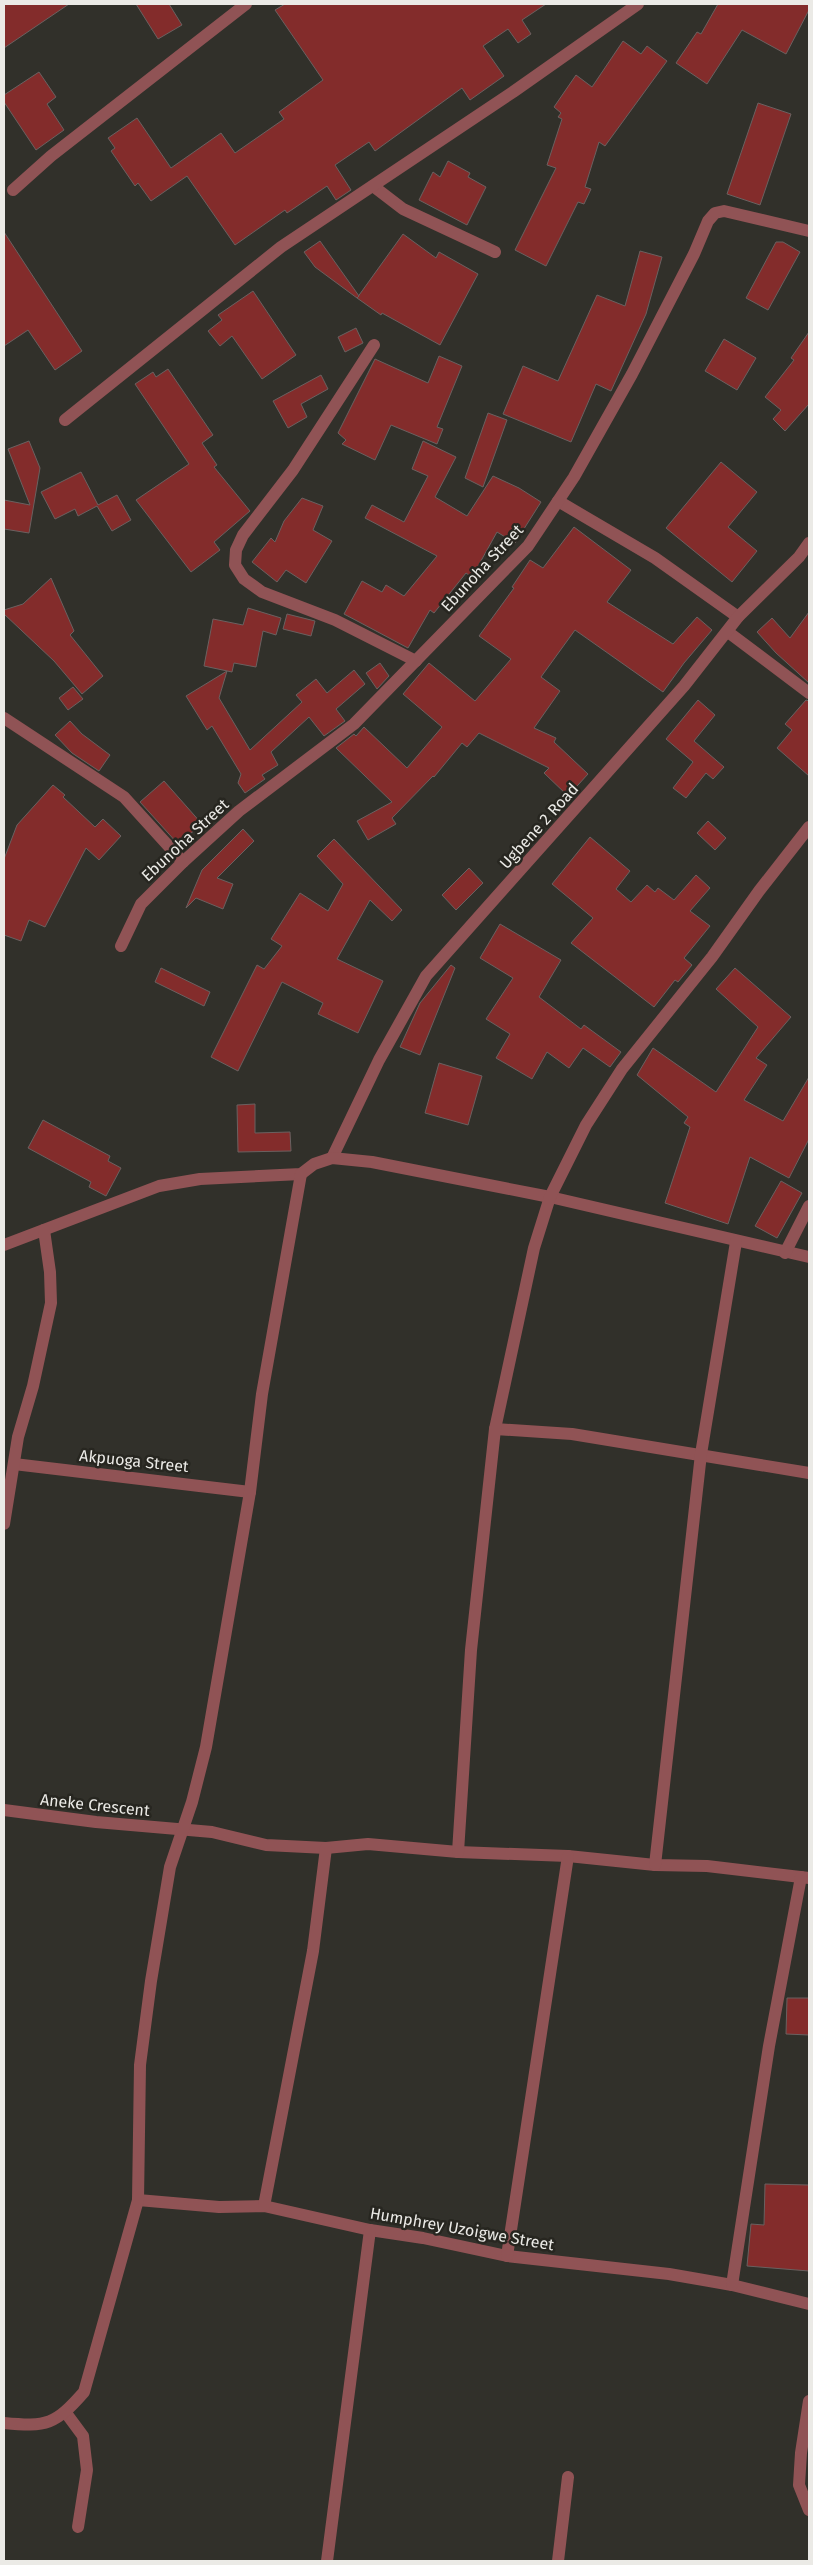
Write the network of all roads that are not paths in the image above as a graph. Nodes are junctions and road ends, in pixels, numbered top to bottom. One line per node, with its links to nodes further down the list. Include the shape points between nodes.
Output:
1 (246, 4): 4 (street, via 51,156)
2 (638, 4): 3 (street)
3 (373, 186): 6 (street, via 404,209); 8 (street, via 281,247)
4 (13, 190)
5 (809, 230): 9 (street, Ebunoha Street, via 724,211 715,213 708,221 632,374)
6 (495, 252)
7 (374, 345): 13 (street, via 293,470 243,534 236,550 235,564 244,579 262,592 335,620)
8 (64, 420)
9 (558, 501): 11 (street, via 655,558); 13 (street, Ebunoha Street, via 528,546)
10 (809, 543): 11 (street, Ugbene 2 Road)
11 (738, 617): 12 (street, Ugbene 2 Road)
12 (728, 632): 14 (street); 19 (street, Ugbene 2 Road, via 684,686 426,976 379,1060)
13 (416, 661): 17 (street, Ebunoha Street, via 354,724 238,811)
14 (809, 693)
15 (4, 718): 17 (street, via 124,797)
16 (809, 827): 21 (street, via 622,1069 586,1125)
17 (183, 862): 18 (street, Ebunoha Street, via 141,904)
18 (121, 946)
19 (332, 1158): 20 (street, via 314,1164); 21 (street, via 372,1162)
20 (302, 1174): 23 (street, via 200,1179 159,1186); 32 (street, via 262,1394)
21 (550, 1197): 24 (street); 28 (street, via 534,1248)
22 (809, 1206): 26 (street)
23 (44, 1230): 25 (street); 30 (street, via 51,1303)
24 (736, 1242): 26 (street); 29 (street)
25 (4, 1245)
26 (785, 1253): 27 (street)
27 (809, 1257)
28 (495, 1429): 29 (street, via 572,1434); 37 (street, via 471,1650)
29 (701, 1454): 31 (street); 39 (street)
30 (14, 1464): 32 (street, Akpuoga Street); 33 (street)
31 (809, 1472)
32 (250, 1492): 35 (street, via 206,1747)
33 (4, 1524)
34 (4, 1810): 35 (street, Aneke Crescent)
35 (182, 1831): 36 (street, Aneke Crescent, via 212,1832 266,1845); 41 (street, via 170,1867 140,2065)
36 (326, 1848): 37 (street, Aneke Crescent, via 368,1844); 42 (street, via 314,1951)
37 (458, 1852): 38 (street, Aneke Crescent)
38 (568, 1856): 39 (street, Aneke Crescent); 44 (street)
39 (655, 1866): 40 (street, Aneke Crescent, via 707,1866)
40 (805, 1878): 45 (street, via 769,2046)
41 (138, 2200): 42 (street, Humphrey Uzoigwe Street, via 219,2208); 48 (street, via 84,2392)
42 (264, 2206): 43 (street, Humphrey Uzoigwe Street)
43 (370, 2230): 44 (street, Humphrey Uzoigwe Street); 53 (street)
44 (507, 2256): 45 (street, Humphrey Uzoigwe Street, via 669,2274)
45 (732, 2285): 46 (street, Humphrey Uzoigwe Street)
46 (809, 2304)
47 (809, 2401): 51 (street, via 800,2485)
48 (66, 2413): 49 (street, via 44,2424); 52 (street, via 83,2436 88,2470)
49 (4, 2423)
50 (568, 2477): 54 (street)
51 (809, 2510)
52 (78, 2528)
53 (327, 2561)
54 (558, 2561)

